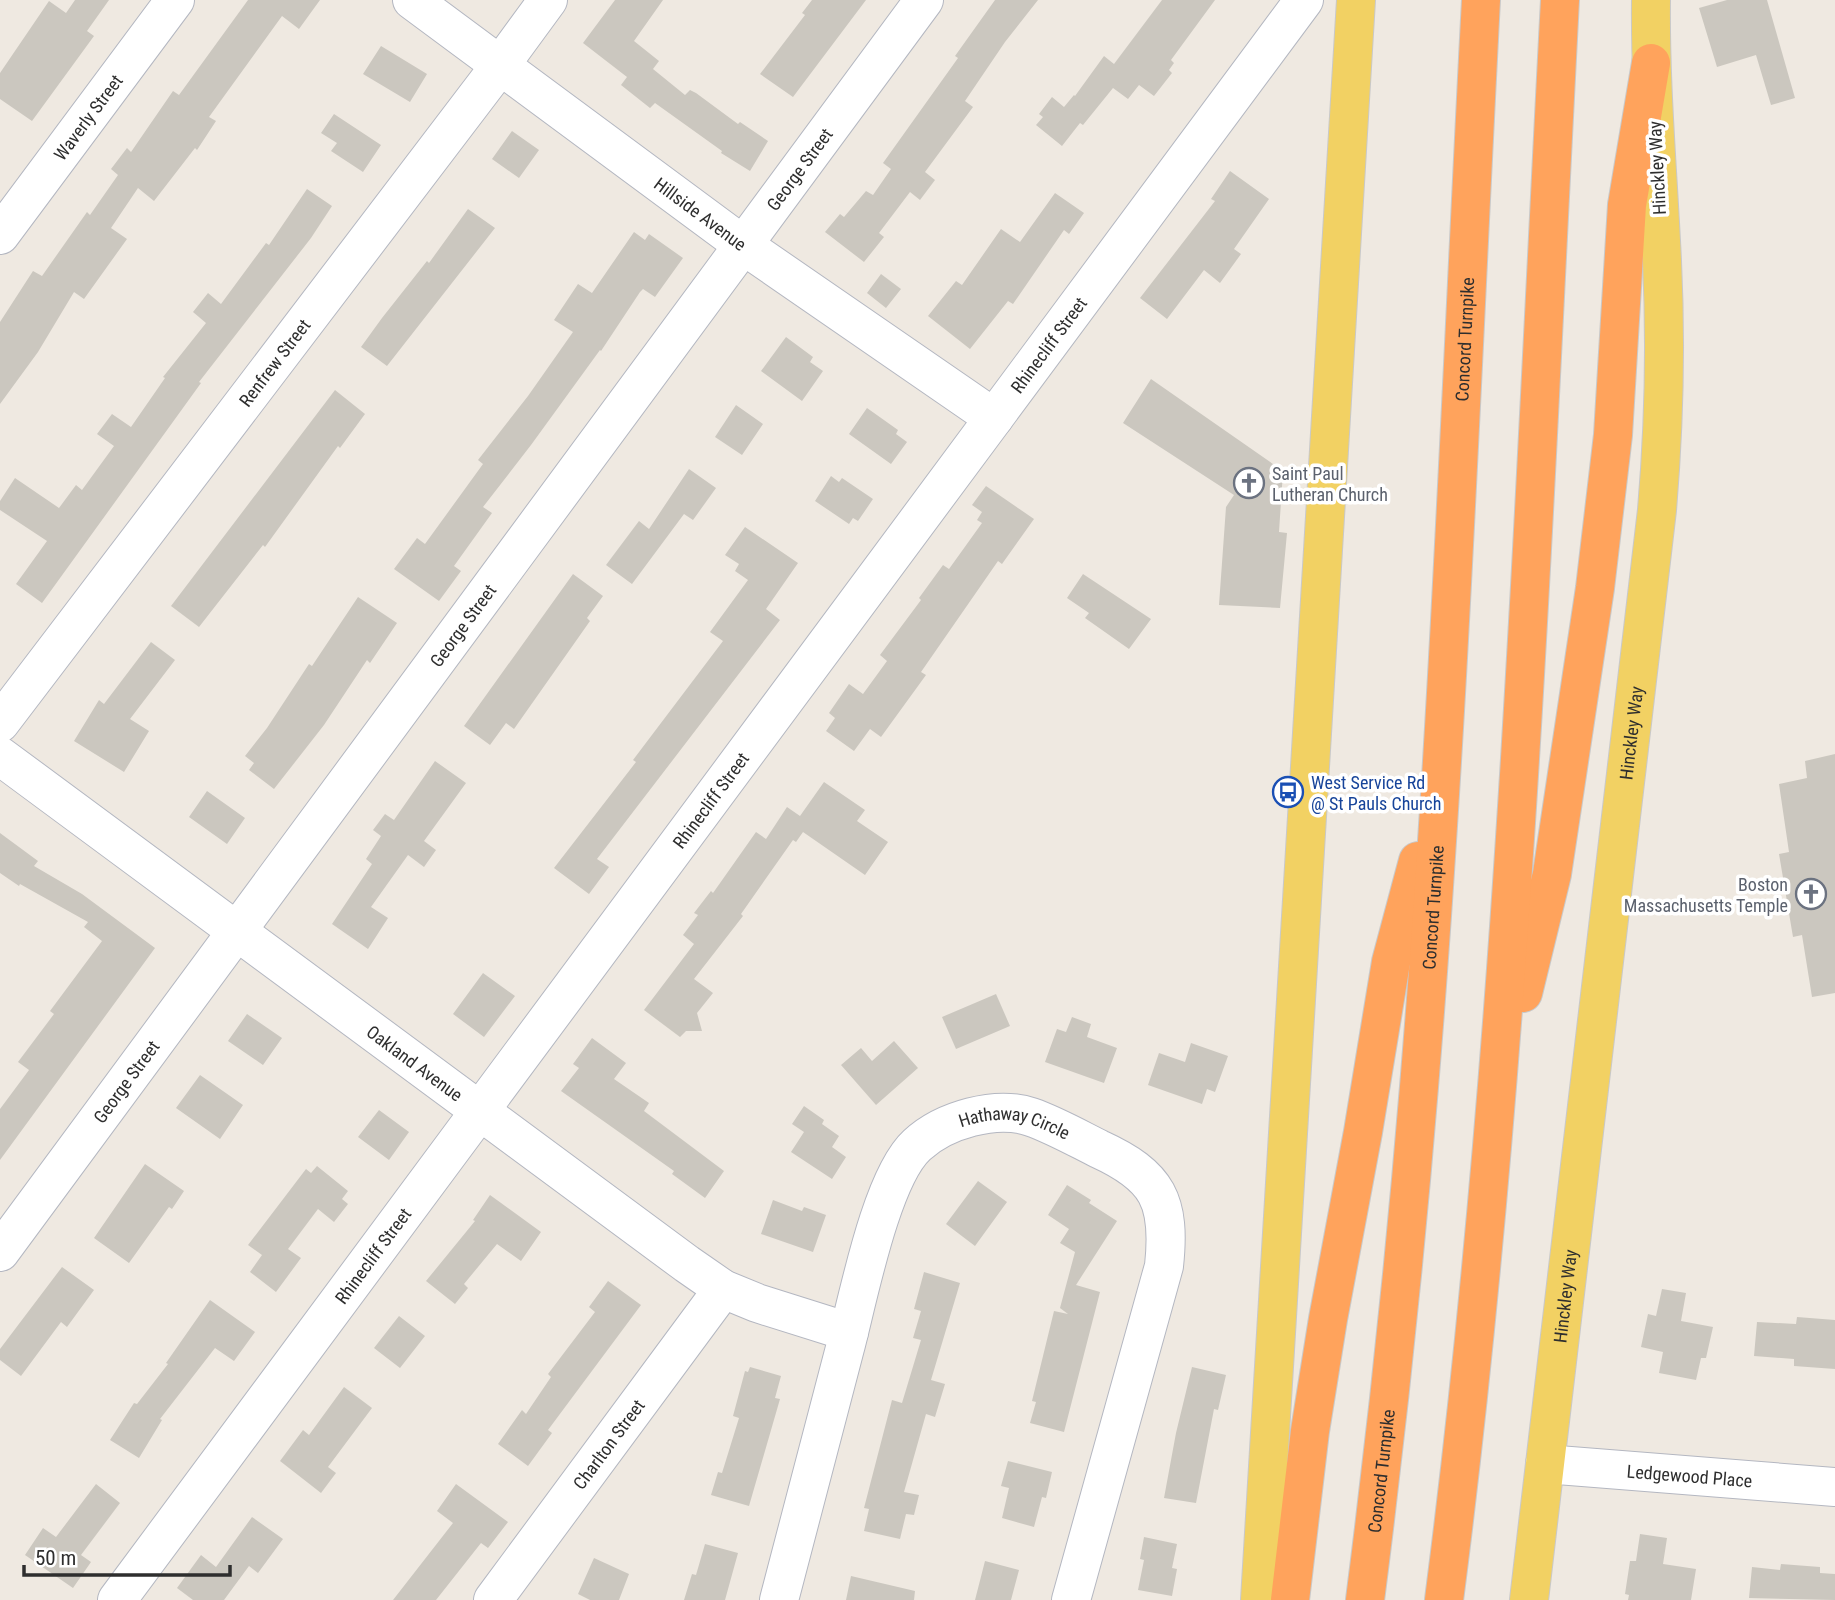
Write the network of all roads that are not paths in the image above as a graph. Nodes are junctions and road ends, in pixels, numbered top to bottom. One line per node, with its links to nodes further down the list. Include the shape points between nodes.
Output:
1 (175, 0): 12 (street, Waverly Street)
2 (412, 0): 11 (street, Hillside Avenue)
3 (548, 0): 11 (street, Renfrew Street)
4 (924, 0): 13 (street, George Street)
5 (1304, 0): 14 (street, Rhinecliff Street)
6 (1356, 0): 30 (main road)
7 (1481, 0): 17 (highway, Concord Turnpike)
8 (1560, 0): 19 (highway)
9 (1651, 0): 10 (main road, Hinckley Way)
10 (1651, 63): 19 (highway, via 1627,205 1612,449 1595,588 1552,874); 24 (main road, Hinckley Way, via 1663,313 1658,498)
11 (499, 67): 13 (street, Hillside Avenue); 15 (street, Renfrew Street)
12 (0, 235)
13 (743, 245): 14 (street, Hillside Avenue); 18 (street, George Street)
14 (994, 418): 20 (street, Rhinecliff Street)
15 (0, 723)
16 (0, 756): 18 (street, Oakland Avenue)
17 (1440, 778): 31 (highway, via 1391,962 1322,1354); 32 (highway, Concord Turnpike, via 1410,1187)
18 (237, 931): 20 (street, Oakland Avenue); 21 (street, George Street)
19 (1497, 1101): 33 (highway)
20 (480, 1111): 22 (street, Oakland Avenue); 26 (street, Rhinecliff Street)
21 (0, 1252)
22 (723, 1289): 23 (street, Oakland Avenue); 27 (street, Charlton Street)
23 (849, 1332): 28 (street, Hathaway Circle); 29 (street, Hathaway Circle, via 881,1215 903,1163 916,1145 948,1126 997,1113 1032,1117 1122,1159 1151,1185 1166,1219 1164,1266)
24 (1545, 1464): 25 (street, Ledgewood Place); 34 (main road)
25 (1835, 1487)
26 (117, 1600)
27 (493, 1600)
28 (779, 1600)
29 (1070, 1600)
30 (1260, 1600)
31 (1290, 1600)
32 (1365, 1600)
33 (1444, 1600)
34 (1529, 1600)

